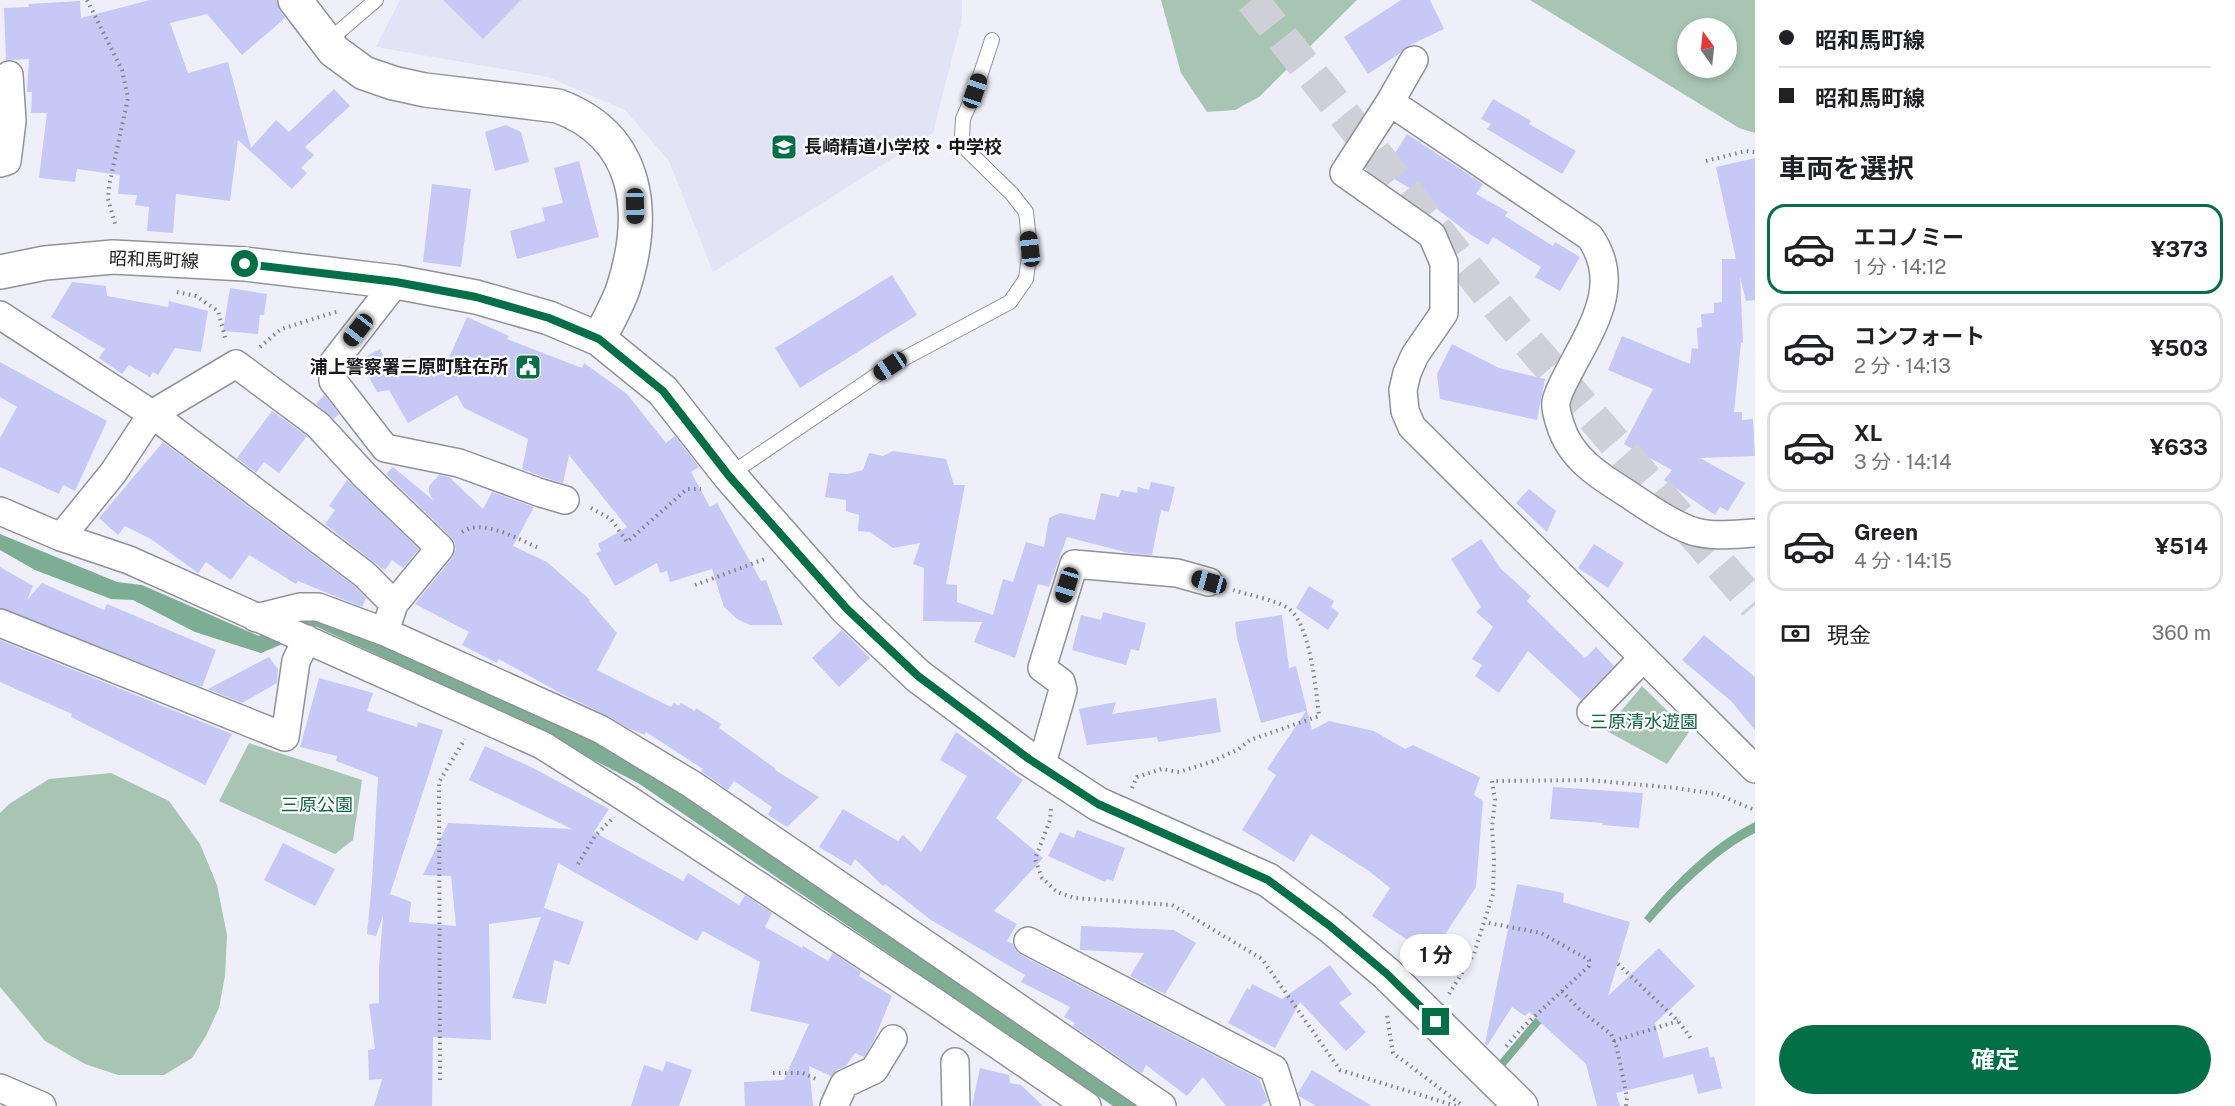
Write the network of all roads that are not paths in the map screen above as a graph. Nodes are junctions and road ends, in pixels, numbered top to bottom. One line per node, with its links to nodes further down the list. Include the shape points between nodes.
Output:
1 (295, 0): 4 (main road)
2 (376, 0): 4 (lane)
3 (992, 40): 14 (lane, via 963,119 962,137 967,150 1026,212 1030,249 1026,279 1010,302 890,366)
4 (327, 42): 12 (main road, via 364,73 393,83 558,106 607,135 622,156 633,186 636,240 622,291)
5 (1414, 60): 7 (street)
6 (9, 75): 8 (street, via 12,121 7,161)
7 (1390, 102): 17 (street, via 1590,237 1597,247 1604,293 1596,320 1556,402 1562,430 1576,455 1607,481 1694,532); 25 (street, via 1344,173 1432,235 1444,263 1444,313 1415,355 1403,390 1405,411 1412,427)
8 (0, 163)
9 (0, 272): 10 (main road, 昭和馬町線, via 45,263 124,257 245,264)
10 (396, 282): 12 (main road, 昭和馬町線, via 476,297 549,318); 15 (street, via 333,363 333,381 385,448 459,463)
11 (0, 315): 13 (street)
12 (599, 339): 14 (main road, 昭和馬町線, via 663,391)
13 (152, 414): 18 (street, via 113,473); 20 (street, via 364,574); 20 (street, via 236,364 318,425 440,548)
14 (732, 478): 27 (main road, 昭和馬町線, via 847,609 918,676)
15 (573, 504)
16 (0, 511): 18 (street)
17 (1755, 533)
18 (61, 537): 21 (street, via 129,560)
19 (1209, 582): 27 (street, via 1177,573 1074,564 1041,668 1061,682 1063,690)
20 (394, 604): 23 (street)
21 (264, 621): 23 (street, via 300,607 318,607); 24 (street)
22 (0, 623): 24 (street, via 285,737 296,661)
23 (385, 632): 30 (street, via 600,729 693,785)
24 (305, 638): 31 (street, via 542,745)
25 (1643, 658): 26 (street); 28 (street)
26 (1591, 712)
27 (1041, 767): 41 (main road, 昭和馬町線, via 1098,804 1268,880 1387,974)
28 (1755, 769)
29 (1028, 941): 40 (street, via 1274,1069)
30 (991, 989): 31 (street); 39 (street)
31 (966, 1023): 38 (street)
32 (893, 1039): 35 (street, via 874,1070 844,1084)
33 (956, 1062): 37 (street)
34 (0, 1088): 36 (street)
35 (838, 1098)
36 (42, 1106)
37 (956, 1106)
38 (1087, 1106)
39 (1162, 1106)
40 (1286, 1106)
41 (1521, 1106)

